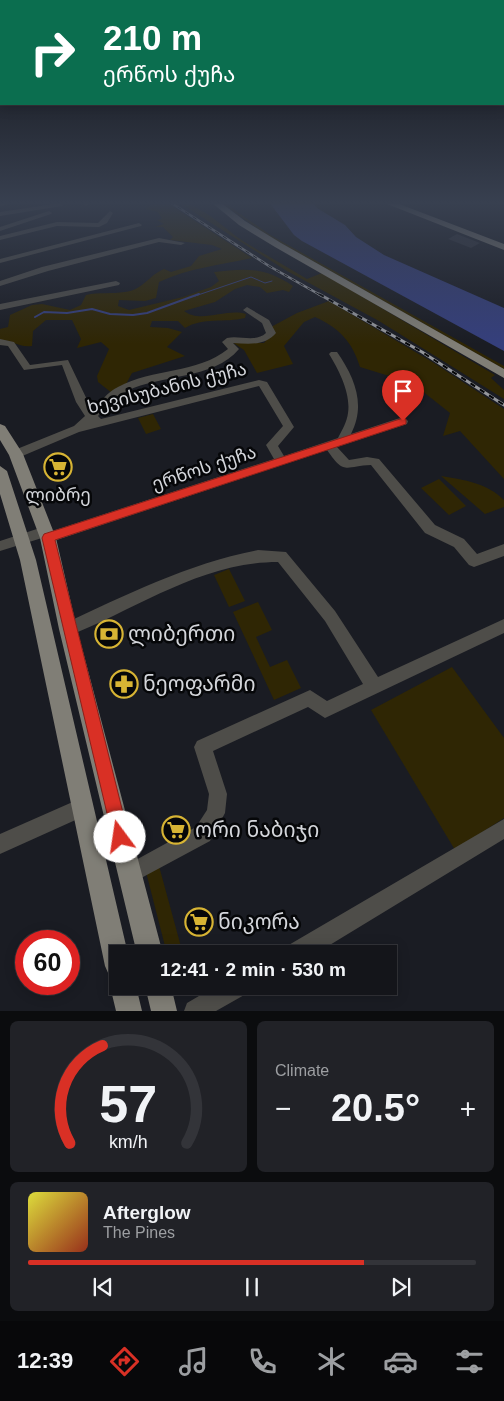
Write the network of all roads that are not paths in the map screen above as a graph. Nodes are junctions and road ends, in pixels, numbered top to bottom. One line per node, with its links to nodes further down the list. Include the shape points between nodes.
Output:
1 (46, 249): 5 (street)
2 (122, 249): 7 (street)
3 (285, 249): 13 (main road)
4 (302, 249): 12 (main road)
5 (0, 261)
6 (116, 283): 8 (street)
7 (0, 284)
8 (0, 307)
9 (247, 310): 14 (street, ხევისუბანის ქუჩა, via 266,322 271,333 268,337 257,341 230,340 227,342 234,349 226,356 124,387 113,394)
10 (0, 342): 14 (street, ხევისუბანის ქუჩა, via 11,344 27,368 65,362 78,398)
11 (334, 354): 17 (street, via 341,364 354,404 354,413)
12 (504, 362)
13 (504, 374)
14 (97, 421): 18 (street, ხევისუბანის ქუჩა); 19 (street, ხევისუბანის ქუჩა, via 259,383 263,384 289,427 272,445)
15 (403, 421): 17 (street, ერწოს ქუჩა)
16 (0, 428): 18 (main road)
17 (336, 443): 19 (street, ერწოს ქუჩა); 24 (street, via 344,464 369,459 375,462 430,529 459,543 474,561)
18 (16, 454): 21 (main road)
19 (281, 461): 21 (street, ერწოს ქუჩა)
20 (0, 470): 22 (main road)
21 (47, 534): 22 (street, ერწოს ქუჩა); 26 (main road)
22 (21, 538): 23 (street, ერწოს ქუჩა); 28 (main road)
23 (0, 546)
24 (503, 551)
25 (504, 626): 27 (street)
26 (68, 629): 27 (street, via 196,572 268,554 281,556 330,616); 31 (main road)
27 (374, 686): 31 (street, via 325,710 310,698 203,747 218,794 216,813 203,834)
28 (84, 806): 30 (street); 32 (main road)
29 (504, 828): 34 (street)
30 (0, 844)
31 (130, 874): 33 (main road)
32 (114, 945)
33 (148, 945)
34 (310, 945)
35 (125, 995): 37 (main road)
36 (223, 995): 38 (street)
37 (129, 1011)
38 (195, 1011)

